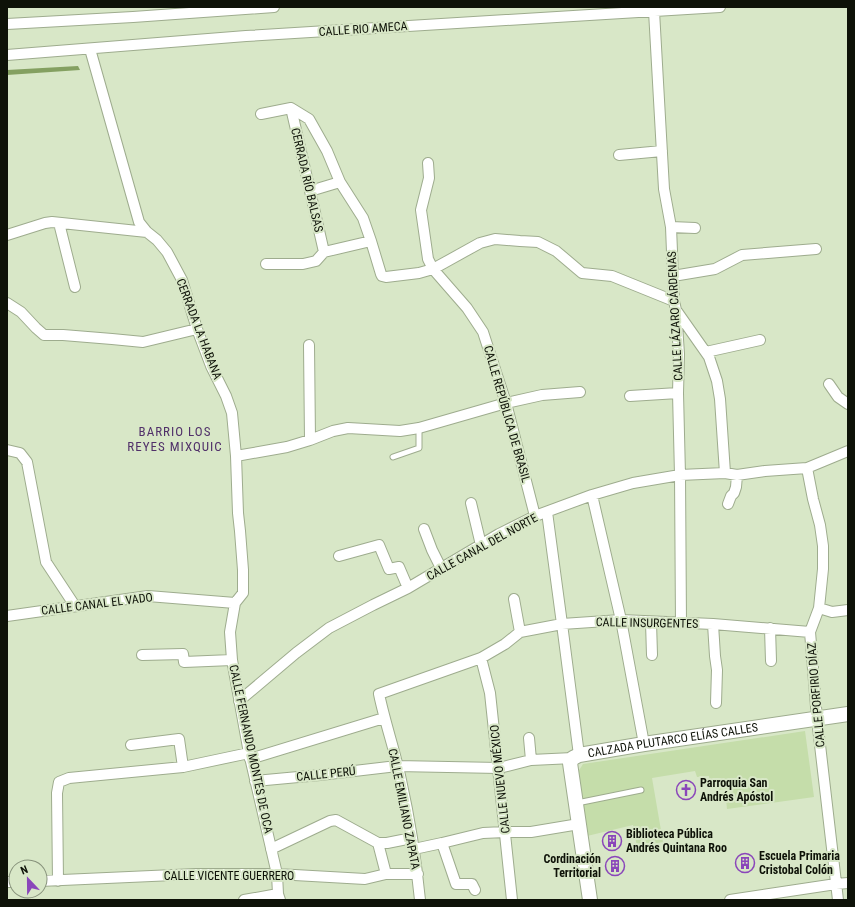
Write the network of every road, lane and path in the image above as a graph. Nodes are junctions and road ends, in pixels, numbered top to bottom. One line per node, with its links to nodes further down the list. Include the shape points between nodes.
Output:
1 (274, 7): 4 (street)
2 (720, 7): 3 (street, CALLE RIO AMECA)
3 (654, 11): 5 (street, CALLE RIO AMECA, via 246,36); 9 (street, CALLE LÁZARO CÁRDENAS)
4 (7, 24)
5 (90, 49): 6 (street, CALLE RIO AMECA); 17 (street, via 139,222)
6 (7, 55)
7 (291, 108): 8 (street); 12 (street, via 309,119 328,152); 13 (street, CERRADA RÍO BALSAS)
8 (261, 114)
9 (662, 151): 10 (street); 15 (street, CALLE LÁZARO CÁRDENAS, via 664,189)
10 (619, 155)
11 (428, 163): 23 (street, CALLE REPÚBLICA DE BRASIL, via 429,178 421,210 428,258)
12 (340, 182): 13 (street); 19 (street, via 363,218)
13 (310, 191): 21 (street, CERRADA RÍO BALSAS)
14 (59, 223): 17 (street); 18 (street, via 45,223); 25 (street)
15 (671, 227): 16 (street); 24 (street, CALLE LÁZARO CÁRDENAS)
16 (695, 228)
17 (147, 232): 28 (street, CERRADA LA HABANA, via 166,252 182,280)
18 (7, 235)
19 (371, 241): 21 (street); 23 (street, via 382,276 419,273)
20 (816, 249): 24 (street, via 742,256 715,268)
21 (324, 252): 22 (street, via 316,261 302,264)
22 (266, 264)
23 (433, 269): 27 (street, via 480,243 495,239 538,242 556,251 582,273 612,276); 36 (street, CALLE REPÚBLICA DE BRASIL, via 467,308 483,332)
24 (673, 276): 27 (street, CALLE LÁZARO CÁRDENAS)
25 (75, 287)
26 (7, 303): 28 (street, via 21,312 44,335 143,342)
27 (675, 306): 31 (street); 34 (street, CALLE LÁZARO CÁRDENAS, via 679,354)
28 (197, 329): 42 (street, CERRADA LA HABANA, via 232,413)
29 (760, 340): 31 (street)
30 (309, 345): 39 (street)
31 (706, 352): 45 (street, via 713,366 720,399)
32 (829, 384): 37 (street, via 838,397)
33 (580, 392): 36 (street, via 542,395)
34 (678, 393): 35 (street); 46 (street, CALLE LÁZARO CÁRDENAS)
35 (630, 396)
36 (506, 403): 38 (street); 52 (street, CALLE REPÚBLICA DE BRASIL)
37 (848, 404)
38 (419, 428): 39 (street, via 400,431 348,428); 43 (lane, via 419,448)
39 (310, 440): 42 (street)
40 (7, 450): 60 (street, via 20,453 27,462 46,562)
41 (848, 451): 44 (street, CALLE CANAL DEL NORTE)
42 (236, 456): 59 (street, CALLE FERNANDO MONTES DE OCA, via 243,570 242,593)
43 (393, 457)
44 (807, 468): 47 (street, CALLE CANAL DEL NORTE); 61 (street, CALLE PORFIRIO DÍAZ, via 823,546)
45 (725, 473): 46 (street, CALLE CANAL DEL NORTE); 47 (street, CALLE CANAL DEL NORTE)
46 (680, 475): 48 (street, CALLE CANAL DEL NORTE, via 633,483); 66 (street, CALLE LÁZARO CÁRDENAS)
47 (736, 476): 50 (street, via 736,487)
48 (592, 495): 51 (street, CALLE CANAL DEL NORTE); 64 (street)
49 (471, 503): 54 (street)
50 (728, 504)
51 (547, 512): 52 (street, CALLE CANAL DEL NORTE); 67 (street)
52 (536, 516): 54 (street, CALLE CANAL DEL NORTE)
53 (424, 529): 56 (street)
54 (481, 545): 56 (street, CALLE CANAL DEL NORTE)
55 (339, 556): 57 (street, via 379,545 389,569 399,567)
56 (441, 568): 57 (street, CALLE CANAL DEL NORTE)
57 (408, 588): 78 (street, CALLE CANAL DEL NORTE, via 329,628)
58 (514, 599): 70 (street)
59 (235, 603): 60 (street, CALLE CANAL EL VADO, via 148,596); 75 (street, CALLE FERNANDO MONTES DE OCA, via 230,632)
60 (75, 606): 63 (street, CALLE CANAL EL VADO)
61 (819, 608): 62 (street, via 832,612); 71 (street, CALLE PORFIRIO DÍAZ)
62 (848, 610)
63 (7, 616)
64 (621, 620): 65 (street, CALLE INSURGENTES); 67 (street, CALLE INSURGENTES); 84 (street)
65 (651, 622): 66 (street, CALLE INSURGENTES); 73 (street)
66 (681, 623): 68 (street, CALLE INSURGENTES)
67 (562, 624): 70 (street, CALLE INSURGENTES); 87 (street)
68 (713, 624): 69 (street, CALLE INSURGENTES); 79 (street, via 717,670)
69 (770, 628): 71 (street, CALLE INSURGENTES); 76 (street)
70 (520, 632): 74 (street, CALLE INSURGENTES)
71 (810, 632): 82 (street, CALLE PORFIRIO DÍAZ)
72 (142, 655): 75 (street, via 183,654 184,662)
73 (652, 656)
74 (481, 658): 77 (street, CALLE INSURGENTES); 91 (street, CALLE NUEVO MÉXICO, via 490,693)
75 (232, 660): 78 (street, CALLE FERNANDO MONTES DE OCA)
76 (771, 661)
77 (379, 694): 81 (street, CALLE EMILIANO ZAPATA)
78 (239, 701): 86 (street, CALLE FERNANDO MONTES DE OCA)
79 (716, 703)
80 (848, 714): 82 (main road, CALZADA PLUTARCO ELÍAS CALLES)
81 (384, 718): 86 (street); 89 (street, CALLE EMILIANO ZAPATA)
82 (817, 719): 84 (main road, CALZADA PLUTARCO ELÍAS CALLES); 108 (street, CALLE PORFIRIO DÍAZ)
83 (529, 738): 88 (street)
84 (644, 744): 87 (main road, CALZADA PLUTARCO ELÍAS CALLES)
85 (131, 745): 90 (street, via 180,739)
86 (250, 756): 90 (street); 92 (street, CALLE FERNANDO MONTES DE OCA)
87 (576, 756): 88 (street, CALZADA PLUTARCO ELÍAS CALLES); 94 (main road, via 570,763)
88 (531, 760): 91 (street, CALZADA PLUTARCO ELÍAS CALLES)
89 (397, 766): 91 (street, CALLE PERÚ); 92 (street, CALLE PERÚ); 97 (street, CALLE EMILIANO ZAPATA)
90 (184, 767): 106 (street, via 69,778 60,782 57,793)
91 (499, 768): 96 (street, CALLE NUEVO MÉXICO)
92 (255, 781): 100 (street, CALLE FERNANDO MONTES DE OCA)
93 (641, 790): 94 (lane)
94 (576, 803): 95 (main road)
95 (579, 824): 96 (street, via 531,832); 114 (main road)
96 (505, 832): 99 (street, via 483,833); 113 (street, CALLE NUEVO MÉXICO)
97 (412, 838): 98 (street); 101 (street, CALLE EMILIANO ZAPATA)
98 (378, 843): 100 (street, via 336,820); 103 (street)
99 (442, 843): 101 (street); 109 (street, via 456,884 472,884)
100 (271, 849): 102 (street, CALLE FERNANDO MONTES DE OCA)
101 (414, 849): 104 (street, CALLE EMILIANO ZAPATA)
102 (277, 874): 103 (street, CALLE VICENTE GUERRERO, via 365,879); 106 (street, CALLE VICENTE GUERRERO, via 196,874); 110 (street, CALLE FERNANDO MONTES DE OCA)
103 (386, 874): 104 (street, CALLE VICENTE GUERRERO)
104 (418, 874): 112 (street, CALLE EMILIANO ZAPATA)
105 (48, 881): 106 (street, CALLE VICENTE GUERRERO)
106 (58, 881)
107 (848, 883): 108 (street)
108 (836, 884): 115 (street); 116 (street, CALLE PORFIRIO DÍAZ)
109 (476, 890)
110 (279, 897): 111 (street)
111 (244, 900)
112 (420, 900)
113 (512, 900)
114 (587, 900)
115 (730, 900)
116 (838, 900)

